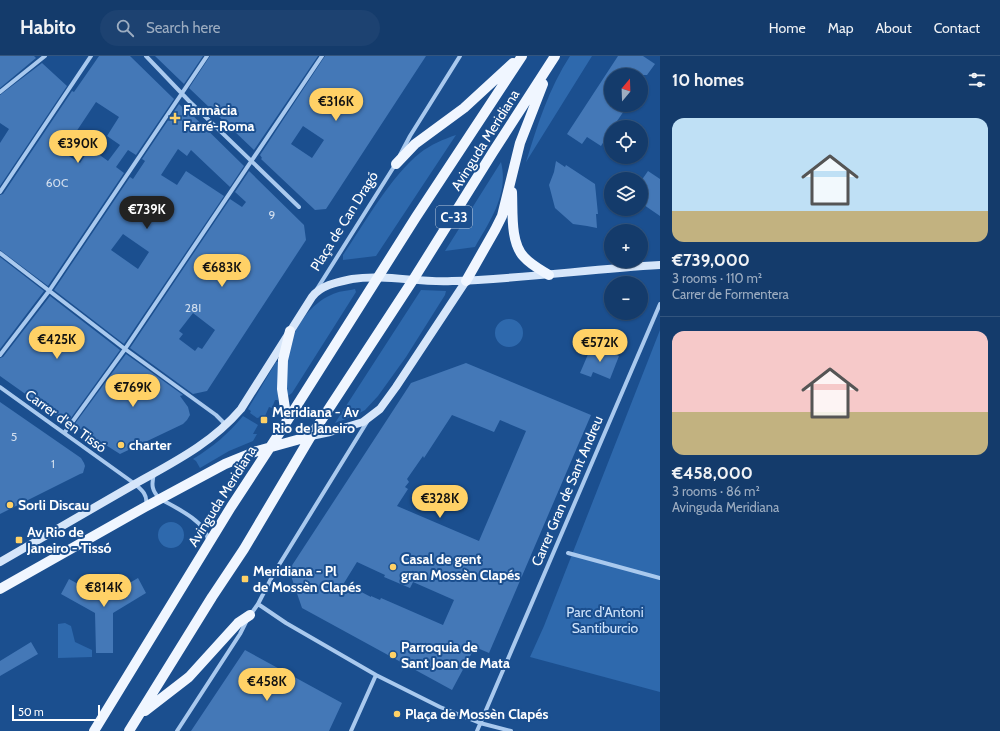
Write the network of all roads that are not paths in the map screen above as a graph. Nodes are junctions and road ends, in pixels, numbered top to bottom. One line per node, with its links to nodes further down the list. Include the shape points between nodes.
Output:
1 (45, 56): 9 (street)
2 (91, 56): 14 (street)
3 (146, 56): 10 (street)
4 (207, 56): 10 (street)
5 (322, 56): 11 (street)
6 (460, 56): 12 (street, via 410,136)
7 (521, 56): 12 (main road, via 464,108 415,144); 19 (main road, Avinguda Meridiana)
8 (554, 59): 13 (main road, via 526,127); 20 (main road, Avinguda Meridiana / C-33)
9 (0, 92)
10 (182, 94): 11 (street); 22 (street)
11 (252, 162): 15 (street); 26 (street)
12 (396, 164): 23 (street, Plaça de Can Dragó)
13 (514, 168): 18 (main road, via 512,202 516,245 525,259); 21 (main road, via 502,216)
14 (0, 192)
15 (299, 207)
16 (0, 253): 22 (street)
17 (660, 265): 18 (street)
18 (549, 275): 21 (street)
19 (377, 278): 20 (street); 23 (street, Plaça de Can Dragó, via 352,279); 30 (main road, Avinguda Meridiana)
20 (413, 280): 21 (street); 33 (main road, Avinguda Meridiana)
21 (466, 281): 29 (street, via 396,387)
22 (49, 291): 26 (street); 27 (street)
23 (315, 292): 25 (street, Plaça de Can Dragó)
24 (660, 304): 48 (street, Carrer Gran de Sant Andreu)
25 (290, 331): 30 (main road, via 283,360 282,389); 31 (street, Plaça de Can Dragó, via 241,409)
26 (125, 349): 31 (street, via 216,415); 32 (street)
27 (0, 355)
28 (0, 387): 32 (street, Carrer d'en Tissó)
29 (369, 419): 33 (street); 44 (street, via 274,573)
30 (287, 421): 34 (main road, Avinguda Meridiana)
31 (224, 427): 35 (street, Plaça de Can Dragó, via 198,447)
32 (65, 432): 36 (street, Carrer d'en Tissó)
33 (311, 436): 34 (main road); 47 (main road, Avinguda Meridiana)
34 (270, 447): 37 (main road, via 224,464); 39 (main road, Avinguda Meridiana)
35 (154, 473): 36 (street, Plaça de Can Dragó); 37 (street, via 151,486)
36 (135, 484): 38 (street, Carrer d'en Tissó, via 146,495); 41 (street, Plaça de Can Dragó)
37 (160, 499): 38 (main road); 39 (street, via 202,526 208,536)
38 (145, 507): 43 (main road)
39 (208, 544): 49 (main road, Avinguda Meridiana)
40 (568, 553): 42 (street)
41 (0, 562)
42 (660, 578)
43 (0, 589)
44 (258, 604): 45 (street); 46 (street)
45 (250, 615): 47 (main road, via 233,628 189,677); 51 (street)
46 (376, 675): 48 (street, via 440,707); 52 (street)
47 (139, 715): 50 (main road, Avinguda Meridiana)
48 (480, 723): 53 (street, Carrer Gran de Sant Andreu); 54 (street)
49 (94, 731)
50 (129, 731)
51 (177, 731)
52 (351, 731)
53 (477, 731)
54 (511, 731)

